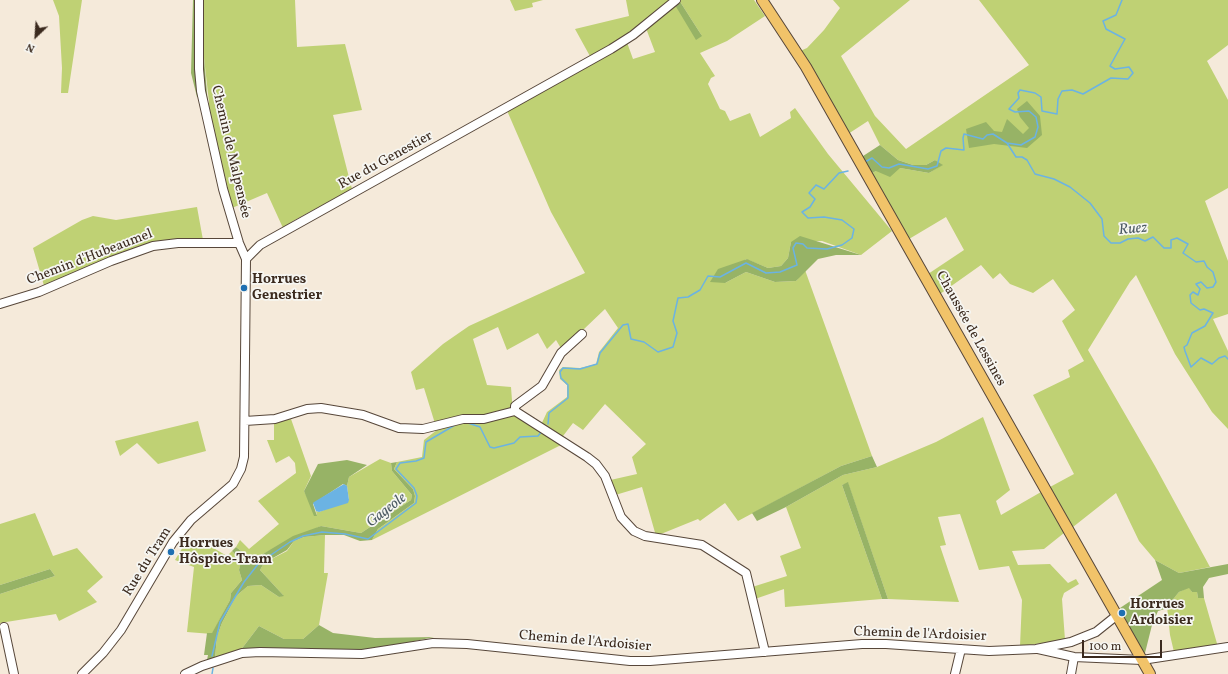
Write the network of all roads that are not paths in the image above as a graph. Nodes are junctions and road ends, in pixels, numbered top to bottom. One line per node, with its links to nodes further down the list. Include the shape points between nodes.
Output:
1 (199, 0): 4 (street, Chemin de Malpensée, via 201,90 212,146)
2 (676, 0): 5 (street, Rue du Genestier, via 633,35 605,53 260,246)
3 (762, 0): 10 (main road, Chaussée de Lessines, via 806,67)
4 (239, 243): 5 (street, Chemin de Malpensée); 6 (street, Chemin d'Hubeaumel, via 178,243 153,246 25,297)
5 (246, 259): 9 (street)
6 (0, 304)
7 (582, 334): 8 (street, via 560,353 542,386 515,406)
8 (515, 411): 9 (street, via 489,418 463,419 423,429 399,428 363,415 321,408 307,409 275,419); 15 (street, via 596,464 605,476 621,516 634,531 645,536 702,545 746,573)
9 (245, 421): 19 (street, Rue du Tram, via 244,457 237,478 228,489 191,520 173,542 121,630)
10 (1116, 616): 14 (street, Chemin de l'Ardoisier, via 1096,632 1071,642); 17 (main road, Chaussée de Lessines)
11 (4, 627): 18 (street)
12 (1228, 647): 17 (street, Chemin de l'Ardoisier)
13 (961, 649): 14 (street, Chemin de l'Ardoisier); 15 (street, Chemin de l'Ardoisier, via 862,644); 21 (street)
14 (1036, 649): 16 (street, Chemin de l'Ardoisier)
15 (765, 652): 20 (street, Chemin de l'Ardoisier, via 670,661 630,661 467,644 433,643 362,654 242,653)
16 (1074, 657): 17 (street, Chemin de l'Ardoisier); 22 (street)
17 (1142, 660): 23 (main road, Chaussée de Lessines)
18 (14, 674)
19 (82, 674)
20 (185, 674)
21 (955, 674)
22 (1071, 674)
23 (1150, 674)

